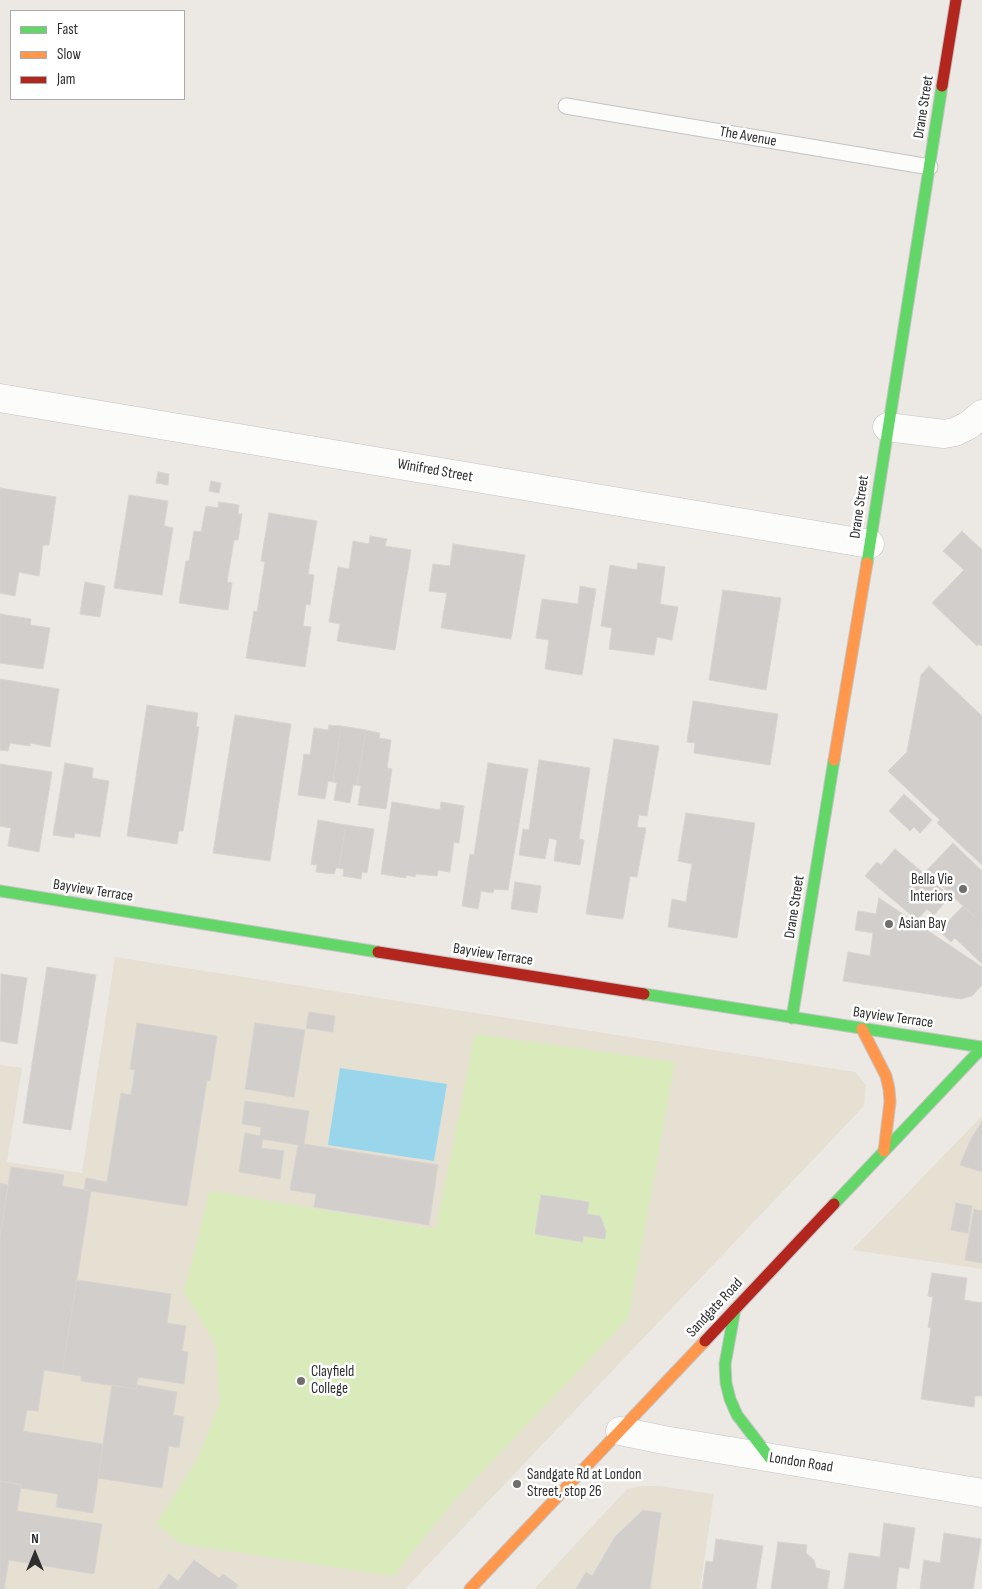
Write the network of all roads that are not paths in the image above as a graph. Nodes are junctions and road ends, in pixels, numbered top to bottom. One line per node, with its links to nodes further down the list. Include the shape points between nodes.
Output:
1 (956, 0): 3 (main road, Drane Street)
2 (566, 106): 3 (lane, The Avenue)
3 (930, 167): 6 (main road, Drane Street)
4 (0, 398): 7 (street, Winifred Street)
5 (982, 414): 6 (street, via 969,425 944,434)
6 (887, 428): 7 (main road, Drane Street)
7 (870, 544): 9 (main road, Drane Street)
8 (0, 891): 9 (main road, Bayview Terrace)
9 (792, 1018): 10 (main road, Bayview Terrace)
10 (862, 1029): 11 (main road, Bayview Terrace); 12 (main road, via 889,1089)
11 (982, 1047): 12 (main road, Sandgate Road)
12 (884, 1151): 13 (main road, Sandgate Road)
13 (735, 1309): 14 (main road, Sandgate Road); 15 (main road, via 726,1364 728,1391 737,1415)
14 (620, 1431): 15 (street, London Road); 17 (main road, Sandgate Road)
15 (770, 1458): 16 (street, London Road)
16 (982, 1492)
17 (470, 1589)

